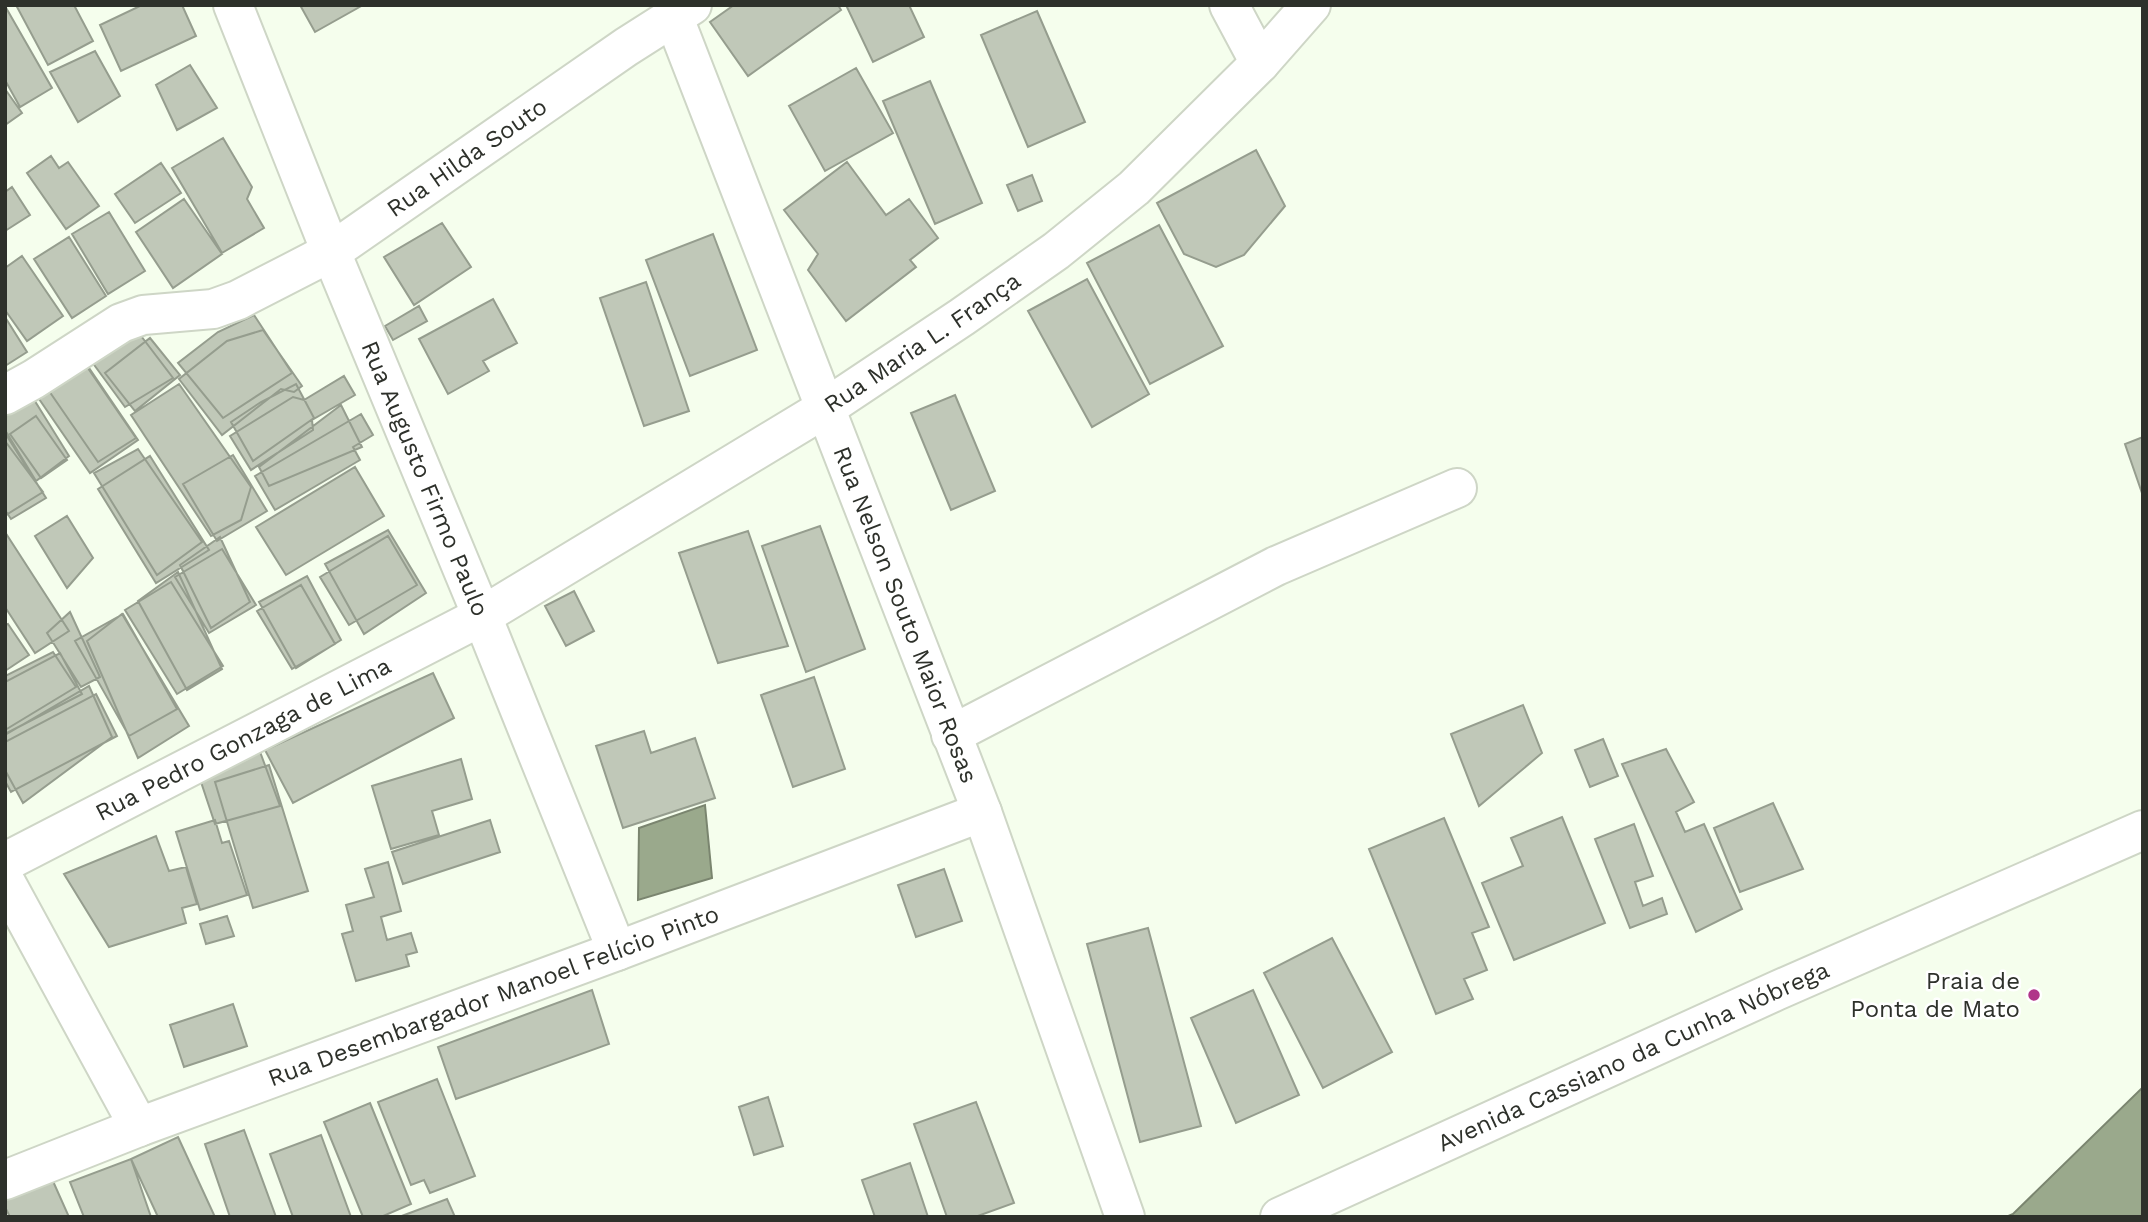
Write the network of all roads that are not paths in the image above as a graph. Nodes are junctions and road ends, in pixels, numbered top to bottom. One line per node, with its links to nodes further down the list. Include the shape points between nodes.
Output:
1 (233, 5): 6 (street, Rua Augusto Firmo Paulo)
2 (1228, 5): 5 (street)
3 (1311, 5): 5 (street, Rua Maria L. França)
4 (683, 12): 6 (street, Rua Hilda Souto); 8 (street, Rua Nelson Souto Maior Rosas)
5 (1260, 63): 8 (street, Rua Maria L. França, via 1134,188 1056,251)
6 (331, 252): 7 (street, Rua Hilda Souto, via 213,309 143,315 121,323); 10 (street, Rua Augusto Firmo Paulo)
7 (5, 395)
8 (824, 409): 10 (street, Rua Maria L. França); 11 (street, Rua Nelson Souto Maior Rosas)
9 (1457, 488): 11 (street, via 1276,566)
10 (482, 616): 14 (street, Rua Pedro Gonzaga de Lima); 16 (street, Rua Augusto Firmo Paulo)
11 (951, 735): 12 (street, Rua Nelson Souto Maior Rosas)
12 (982, 812): 16 (street, Rua Desembargador Manoel Felício Pinto); 19 (street, Rua Nelson Souto Maior Rosas)
13 (2143, 830): 20 (street, Avenida Cassiano da Cunha Nóbrega, via 1764,996)
14 (5, 862)
15 (5, 881): 17 (street)
16 (617, 951): 17 (street, Rua Desembargador Manoel Felício Pinto)
17 (139, 1127): 18 (street, Rua Desembargador Manoel Felício Pinto)
18 (5, 1180)
19 (1125, 1217)
20 (1280, 1217)

